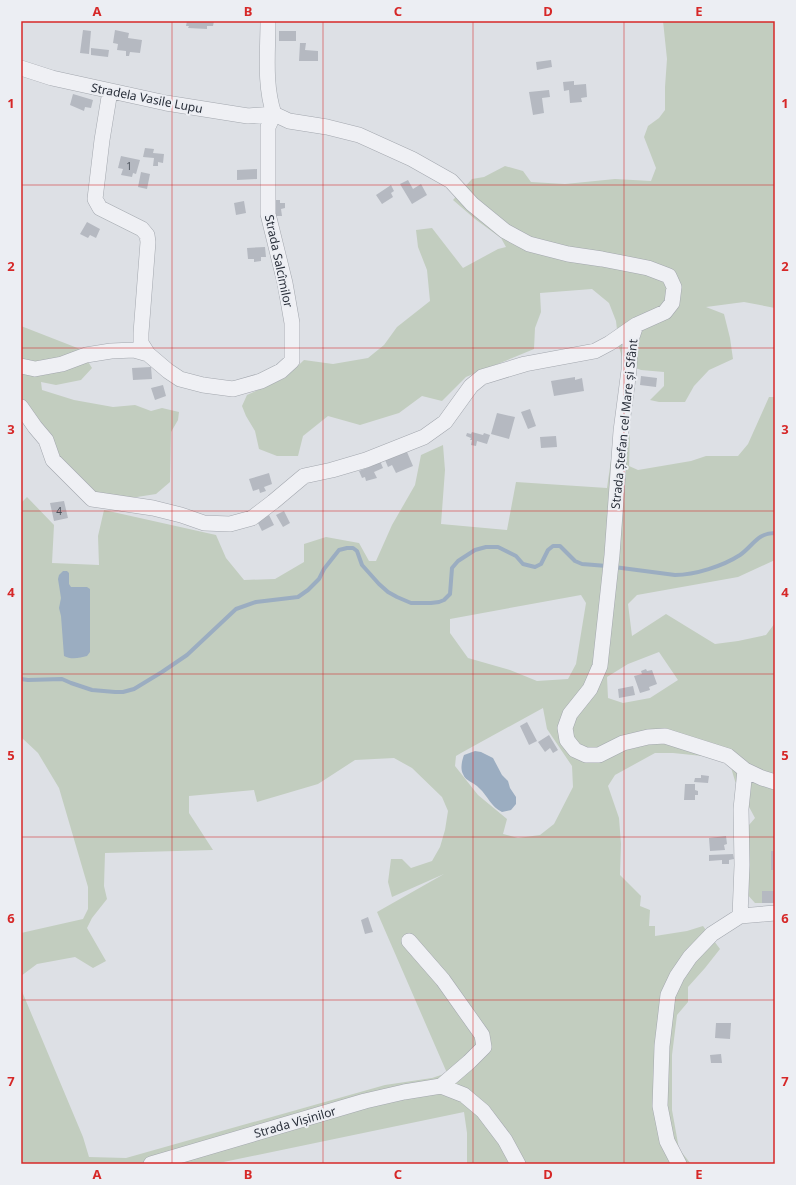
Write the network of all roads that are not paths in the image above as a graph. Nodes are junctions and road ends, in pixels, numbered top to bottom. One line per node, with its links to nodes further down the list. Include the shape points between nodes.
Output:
1 (268, 21): 4 (street, via 270,101)
2 (21, 68): 3 (street, Stradela Vasile Lupu)
3 (110, 92): 4 (street, Stradela Vasile Lupu, via 248,116); 6 (street, via 95,199 100,208 142,229 147,235 141,343)
4 (274, 114): 5 (street, Strada Ștefan cel Mare și Sfânt, via 289,121 360,135 412,159 451,181 472,204 504,231 529,244 568,254 648,268 669,276 674,287 672,303 665,312); 6 (street, Strada Salcîmilor, via 268,127 268,214 292,323 292,361 281,371 261,381 233,389 180,379)
5 (636, 325): 8 (street, via 595,351 525,364 482,377 471,386 445,422 424,436 366,460 304,476 252,518 230,524 204,522 152,508 92,500 53,460 46,440); 9 (street, Strada Ștefan cel Mare și Sfânt, via 630,343 600,666 590,689 570,714 565,728 567,740 574,750 586,755 599,754 623,743 665,736 728,756)
6 (148, 354): 7 (street, via 134,350 111,350 35,369)
7 (21, 366)
8 (21, 407)
9 (745, 770): 10 (street, Strada Ștefan cel Mare și Sfânt); 12 (street, via 741,809)
10 (775, 782)
11 (775, 913): 12 (street)
12 (740, 916): 17 (street, via 712,934 690,957 668,995 662,1046 660,1106 667,1141)
13 (409, 941): 14 (street, via 443,980 482,1035 484,1047)
14 (441, 1086): 15 (street, Strada Vișinilor, via 365,1101); 16 (street, via 464,1095 483,1111 505,1140)
15 (151, 1164)
16 (518, 1164)
17 (679, 1164)

